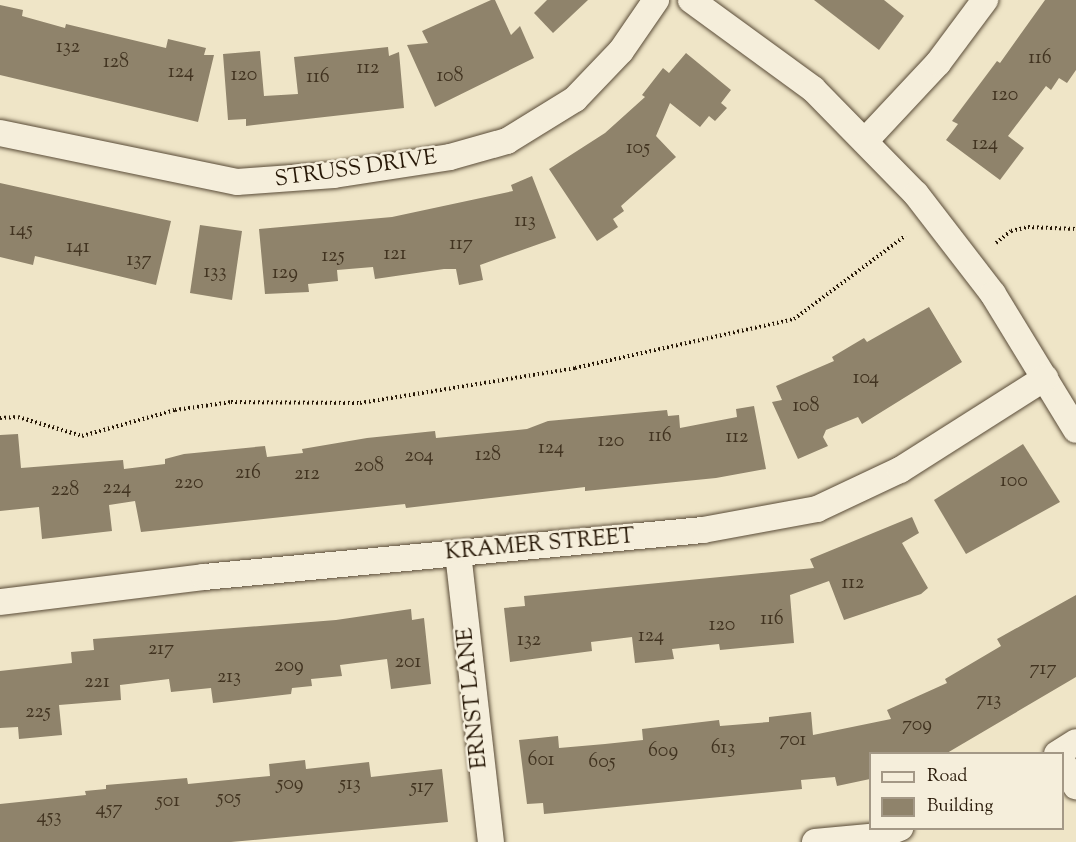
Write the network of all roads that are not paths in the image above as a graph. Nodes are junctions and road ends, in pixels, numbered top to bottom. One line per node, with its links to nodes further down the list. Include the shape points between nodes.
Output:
1 (656, 0): 4 (street, STRUSS DRIVE, via 621,51 575,99 507,141 450,157 312,177 237,182)
2 (692, 0): 5 (street, via 813,89)
3 (985, 0): 5 (street, via 938,63)
4 (0, 133)
5 (865, 141): 6 (street, via 957,243)
6 (1045, 378): 7 (street); 8 (street, KRAMER STREET, via 900,470 817,509 703,530)
7 (1076, 430)
8 (458, 553): 9 (street, KRAMER STREET, via 204,577); 15 (street, ERNST LANE)
9 (0, 602)
10 (1076, 742): 11 (street)
11 (1060, 752)
12 (1064, 765): 13 (street)
13 (1076, 786)
14 (895, 830): 16 (street, via 880,836)
15 (491, 842)
16 (815, 842)

